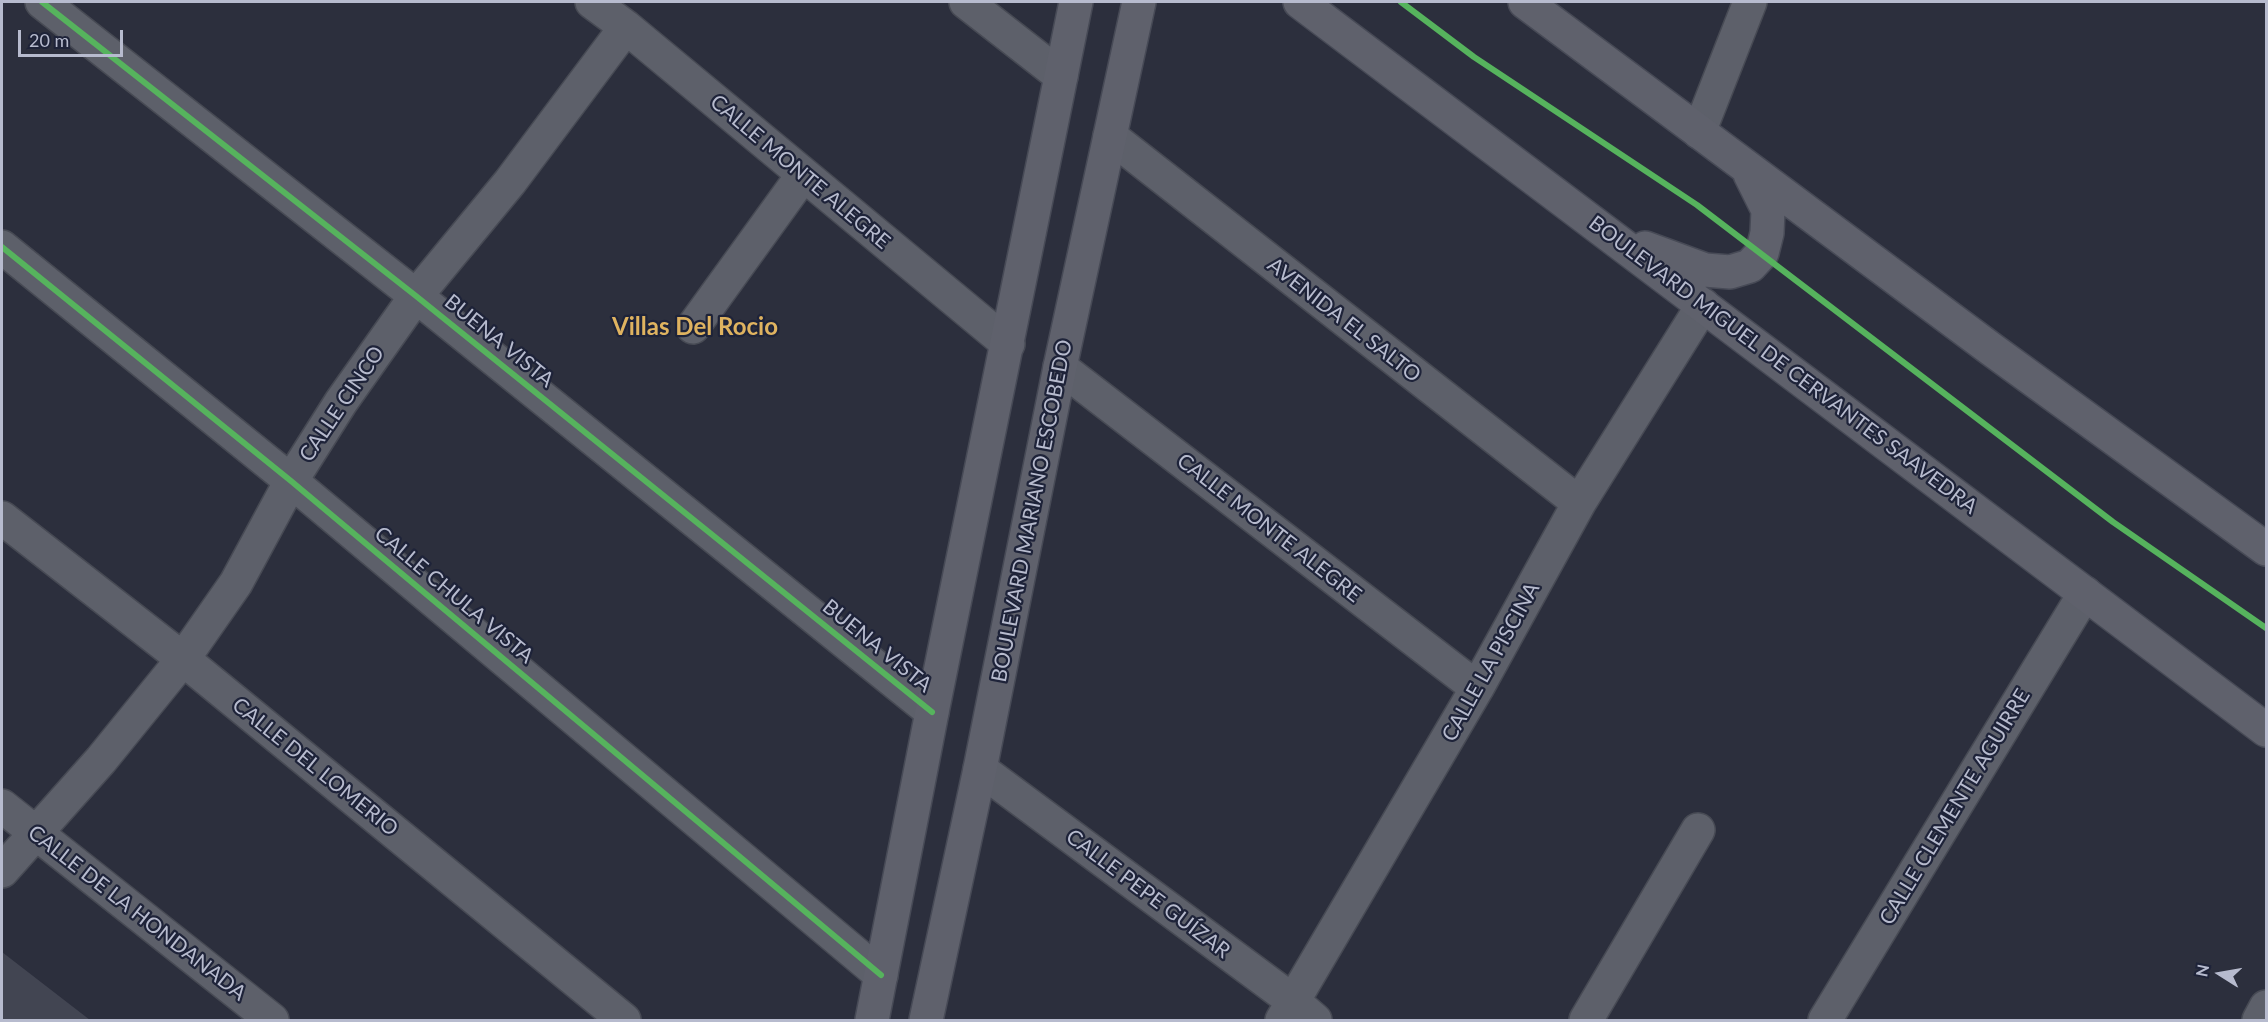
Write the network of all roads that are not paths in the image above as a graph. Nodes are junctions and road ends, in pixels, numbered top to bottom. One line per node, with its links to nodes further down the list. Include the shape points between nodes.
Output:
1 (42, 2): 17 (street, BUENA VISTA)
2 (592, 2): 9 (street, CALLE MONTE ALEGRE)
3 (966, 2): 10 (street)
4 (1076, 2): 10 (main road)
5 (1139, 2): 12 (main road, BOULEVARD MARIANO ESCOBEDO)
6 (1300, 2): 15 (main road, BOULEVARD MIGUEL DE CERVANTES SAAVEDRA)
7 (1525, 2): 11 (main road)
8 (1750, 2): 11 (street)
9 (626, 27): 14 (street, CALLE MONTE ALEGRE); 17 (street, CALLE CINCO, via 510,182)
10 (1061, 76): 20 (main road)
11 (1699, 132): 13 (main road)
12 (1110, 136): 21 (main road, BOULEVARD MARIANO ESCOBEDO); 23 (street, AVENIDA EL SALTO)
13 (1747, 168): 15 (main road, via 1768,210 1762,253 1750,266 1730,272 1705,270); 25 (main road)
14 (803, 175): 19 (street); 20 (street, CALLE MONTE ALEGRE)
15 (1607, 232): 18 (main road, BOULEVARD MIGUEL DE CERVANTES SAAVEDRA)
16 (2, 247): 22 (street, CALLE CHULA VISTA)
17 (416, 296): 22 (street, CALLE CINCO); 29 (street, BUENA VISTA)
18 (1703, 305): 23 (street, CALLE LA PISCINA); 26 (main road, BOULEVARD MIGUEL DE CERVANTES SAAVEDRA)
19 (693, 327)
20 (1008, 344): 29 (main road)
21 (1060, 367): 28 (street, CALLE MONTE ALEGRE); 31 (main road, BOULEVARD MARIANO ESCOBEDO)
22 (291, 481): 27 (street, CALLE CINCO, via 236,583); 36 (street, CALLE CHULA VISTA)
23 (1579, 503): 28 (street, CALLE LA PISCINA)
24 (2, 518): 27 (street, CALLE DEL LOMERIO)
25 (2266, 549)
26 (2085, 593): 30 (main road, BOULEVARD MIGUEL DE CERVANTES SAAVEDRA); 44 (street, CALLE CLEMENTE AGUIRRE)
27 (183, 660): 34 (street, CALLE CINCO); 40 (street, CALLE DEL LOMERIO)
28 (1477, 688): 38 (street, CALLE LA PISCINA)
29 (932, 712): 36 (main road)
30 (2266, 729)
31 (980, 769): 38 (street, CALLE PEPE GUÍZAR); 42 (main road, BOULEVARD MARIANO ESCOBEDO)
32 (2, 806): 34 (street, CALLE DE LA HONDANADA)
33 (1698, 830): 43 (street)
34 (36, 832): 35 (street, CALLE CINCO); 39 (street, CALLE DE LA HONDANADA)
35 (2, 871)
36 (881, 975): 41 (main road)
37 (2266, 1007): 45 (street)
38 (1297, 1014)
39 (272, 1020)
40 (624, 1020)
41 (872, 1020)
42 (926, 1020)
43 (1586, 1020)
44 (1825, 1020)
45 (2259, 1020)

